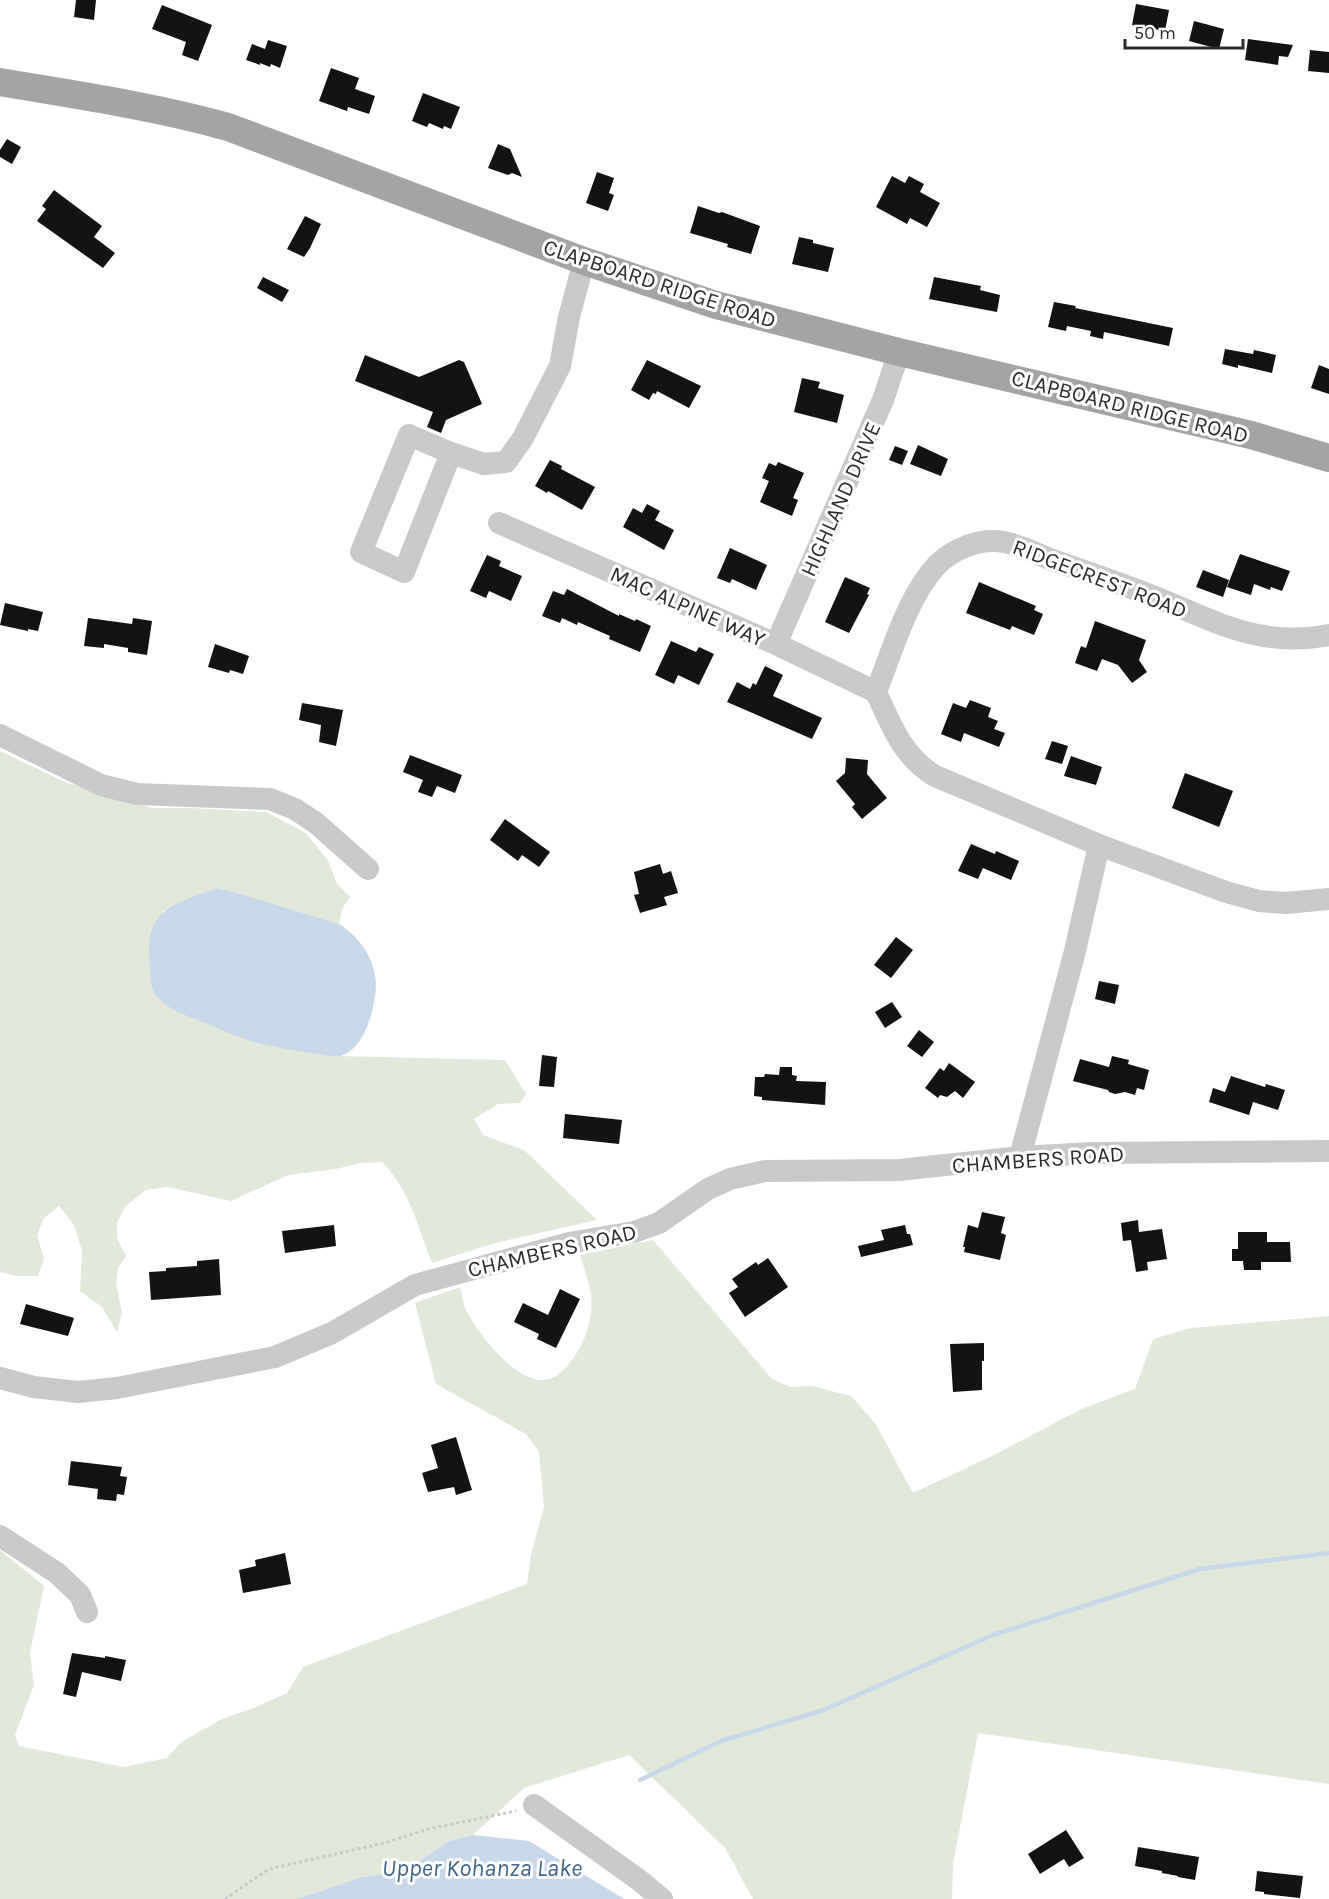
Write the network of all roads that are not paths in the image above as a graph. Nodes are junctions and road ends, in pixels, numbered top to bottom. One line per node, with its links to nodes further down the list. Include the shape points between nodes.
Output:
1 (0, 82): 2 (main road, CLAPBOARD RIDGE ROAD, via 135,105 228,127)
2 (584, 261): 3 (main road, CLAPBOARD RIDGE ROAD, via 716,305); 4 (street, via 560,366 523,438 506,462 484,464)
3 (899, 352): 5 (main road, CLAPBOARD RIDGE ROAD, via 1251,435); 8 (street, HIGHLAND DRIVE, via 883,400)
4 (451, 453): 4 (street, via 409,435 361,552 404,572)
5 (1329, 458)
6 (500, 523): 8 (street, MAC ALPINE WAY)
7 (1329, 635): 9 (street, RIDGECREST ROAD, via 1267,638 1004,542 976,543 947,557 926,581 910,608)
8 (776, 644): 9 (street, MAC ALPINE WAY)
9 (876, 692): 11 (street, via 905,750 923,769)
10 (0, 735): 12 (street, via 101,785 137,794 270,799 316,823)
11 (1099, 845): 13 (street, via 1259,901 1286,903); 15 (street)
12 (368, 869)
13 (1329, 898)
14 (1329, 1151): 15 (street, CHAMBERS ROAD)
15 (1020, 1157): 16 (street, CHAMBERS ROAD, via 899,1170 765,1171 708,1189 659,1223 634,1232 569,1242 415,1285 332,1333 275,1357 78,1392)
16 (0, 1378)
17 (0, 1536): 18 (street, via 57,1573 80,1595)
18 (87, 1612)
19 (534, 1805): 20 (street)
20 (662, 1899)

